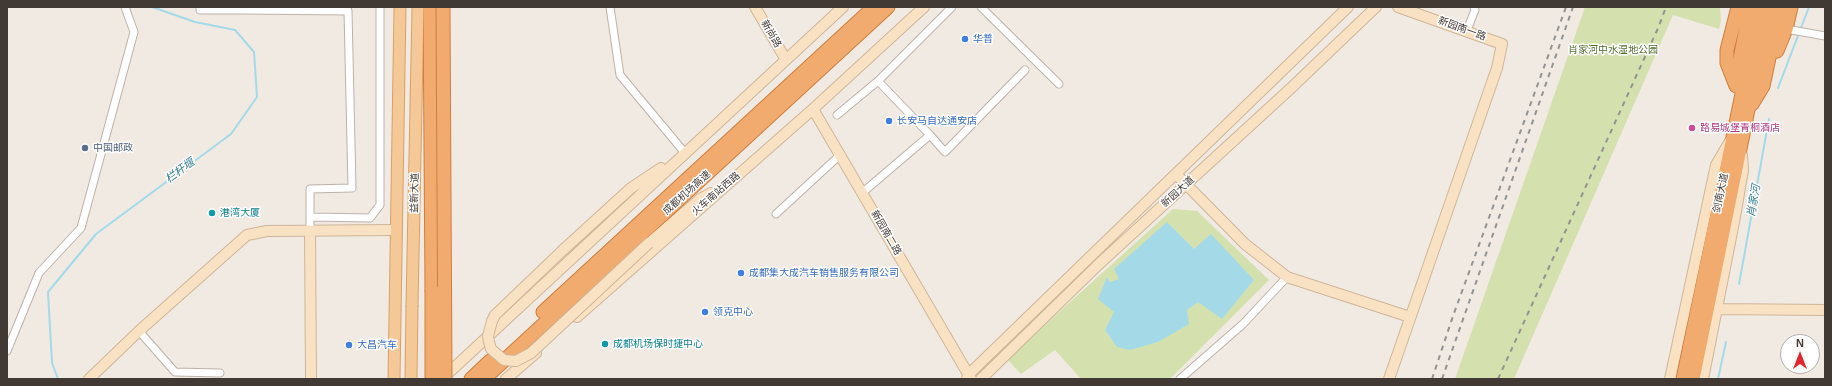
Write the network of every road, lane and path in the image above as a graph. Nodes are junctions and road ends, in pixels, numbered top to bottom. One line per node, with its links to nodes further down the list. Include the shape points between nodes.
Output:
1 (125, 7): 62 (street, via 134,32 81,228 39,273)
2 (200, 7): 28 (street, via 200,10)
3 (380, 7): 53 (street, via 380,205 370,218)
4 (400, 7): 54 (main road, 益新大道)
5 (418, 7): 68 (main road, 益新大道, bridge)
6 (430, 7): 69 (highway, bridge)
7 (443, 7): 70 (highway, bridge)
8 (610, 7): 46 (street, via 620,75)
9 (755, 7): 34 (street, 新尚路)
10 (843, 7): 34 (street)
11 (861, 7): 40 (highway)
12 (874, 7): 40 (highway, 成都机场高速)
13 (888, 7): 33 (highway, 成都机场高速)
14 (899, 7): 33 (highway)
15 (924, 7): 42 (street, 火车南站西路)
16 (952, 7): 36 (street)
17 (981, 7): 37 (street)
18 (1348, 7): 48 (street, 新园大道)
19 (1376, 7): 50 (street, 新园大道)
20 (1398, 7): 30 (street, 新园南一路)
21 (1474, 7): 30 (street)
22 (1738, 7): 38 (highway, via 1727,50 1727,63)
23 (1750, 7): 38 (highway)
24 (1760, 7): 41 (highway, 剑南大道)
25 (1769, 7): 41 (highway, 剑南大道)
26 (1780, 7): 39 (highway)
27 (1791, 7): 31 (highway)
28 (244, 8): 29 (street)
29 (317, 9): 53 (street, via 348,11 352,188 310,188)
30 (1467, 30): 60 (street, 新园南一路, via 1502,44)
31 (1791, 30): 32 (street); 39 (highway)
32 (1825, 36)
33 (841, 51): 56 (highway, 成都机场高速)
34 (786, 60): 46 (street)
35 (1025, 70): 44 (street, via 946,152)
36 (878, 81): 43 (street); 44 (street)
37 (1059, 84)
38 (1736, 86): 41 (highway)
39 (1763, 86): 41 (highway, via 1757,99)
40 (778, 95): 56 (highway, 成都机场高速)
41 (1744, 105): 45 (highway, 剑南大道)
42 (813, 109): 47 (street, 新园南二路); 49 (street, 火车南站西路)
43 (837, 115)
44 (930, 135): 51 (street)
45 (1737, 138): 58 (street, via 1743,170); 77 (street, via 1716,165); 78 (highway, 剑南大道); 79 (highway, 剑南大道)
46 (685, 153): 49 (street, bridge, via 631,188 495,315 488,336 492,349 504,360 516,361 530,353 700,199); 70 (street)
47 (840, 155): 51 (street, 新园南二路); 52 (street)
48 (1176, 174): 50 (street); 64 (street, 新园大道)
49 (729, 183): 73 (street, 火车南站西路)
50 (1186, 185): 57 (street, via 1244,244); 74 (street, 新园大道, via 1098,264)
51 (862, 193): 64 (street, 新园南二路)
52 (776, 214)
53 (310, 218): 55 (street)
54 (396, 230): 55 (street); 67 (main road, 益新大道)
55 (310, 231): 61 (street, via 267,231 247,235); 66 (street)
56 (592, 273): 71 (highway, 成都机场高速); 72 (highway, 成都机场高速)
57 (1287, 277): 60 (street); 75 (street, via 1243,324)
58 (1717, 308): 59 (street); 80 (street)
59 (1825, 310)
60 (1410, 317): 76 (street)
61 (139, 331): 63 (street, via 175,372); 65 (street)
62 (7, 351)
63 (220, 374)
64 (969, 378)
65 (89, 379)
66 (311, 379)
67 (394, 379)
68 (411, 379)
69 (432, 379)
70 (443, 379)
71 (471, 379)
72 (484, 379)
73 (506, 379)
74 (981, 379)
75 (1180, 379)
76 (1389, 379)
77 (1670, 379)
78 (1683, 379)
79 (1693, 379)
80 (1703, 379)

